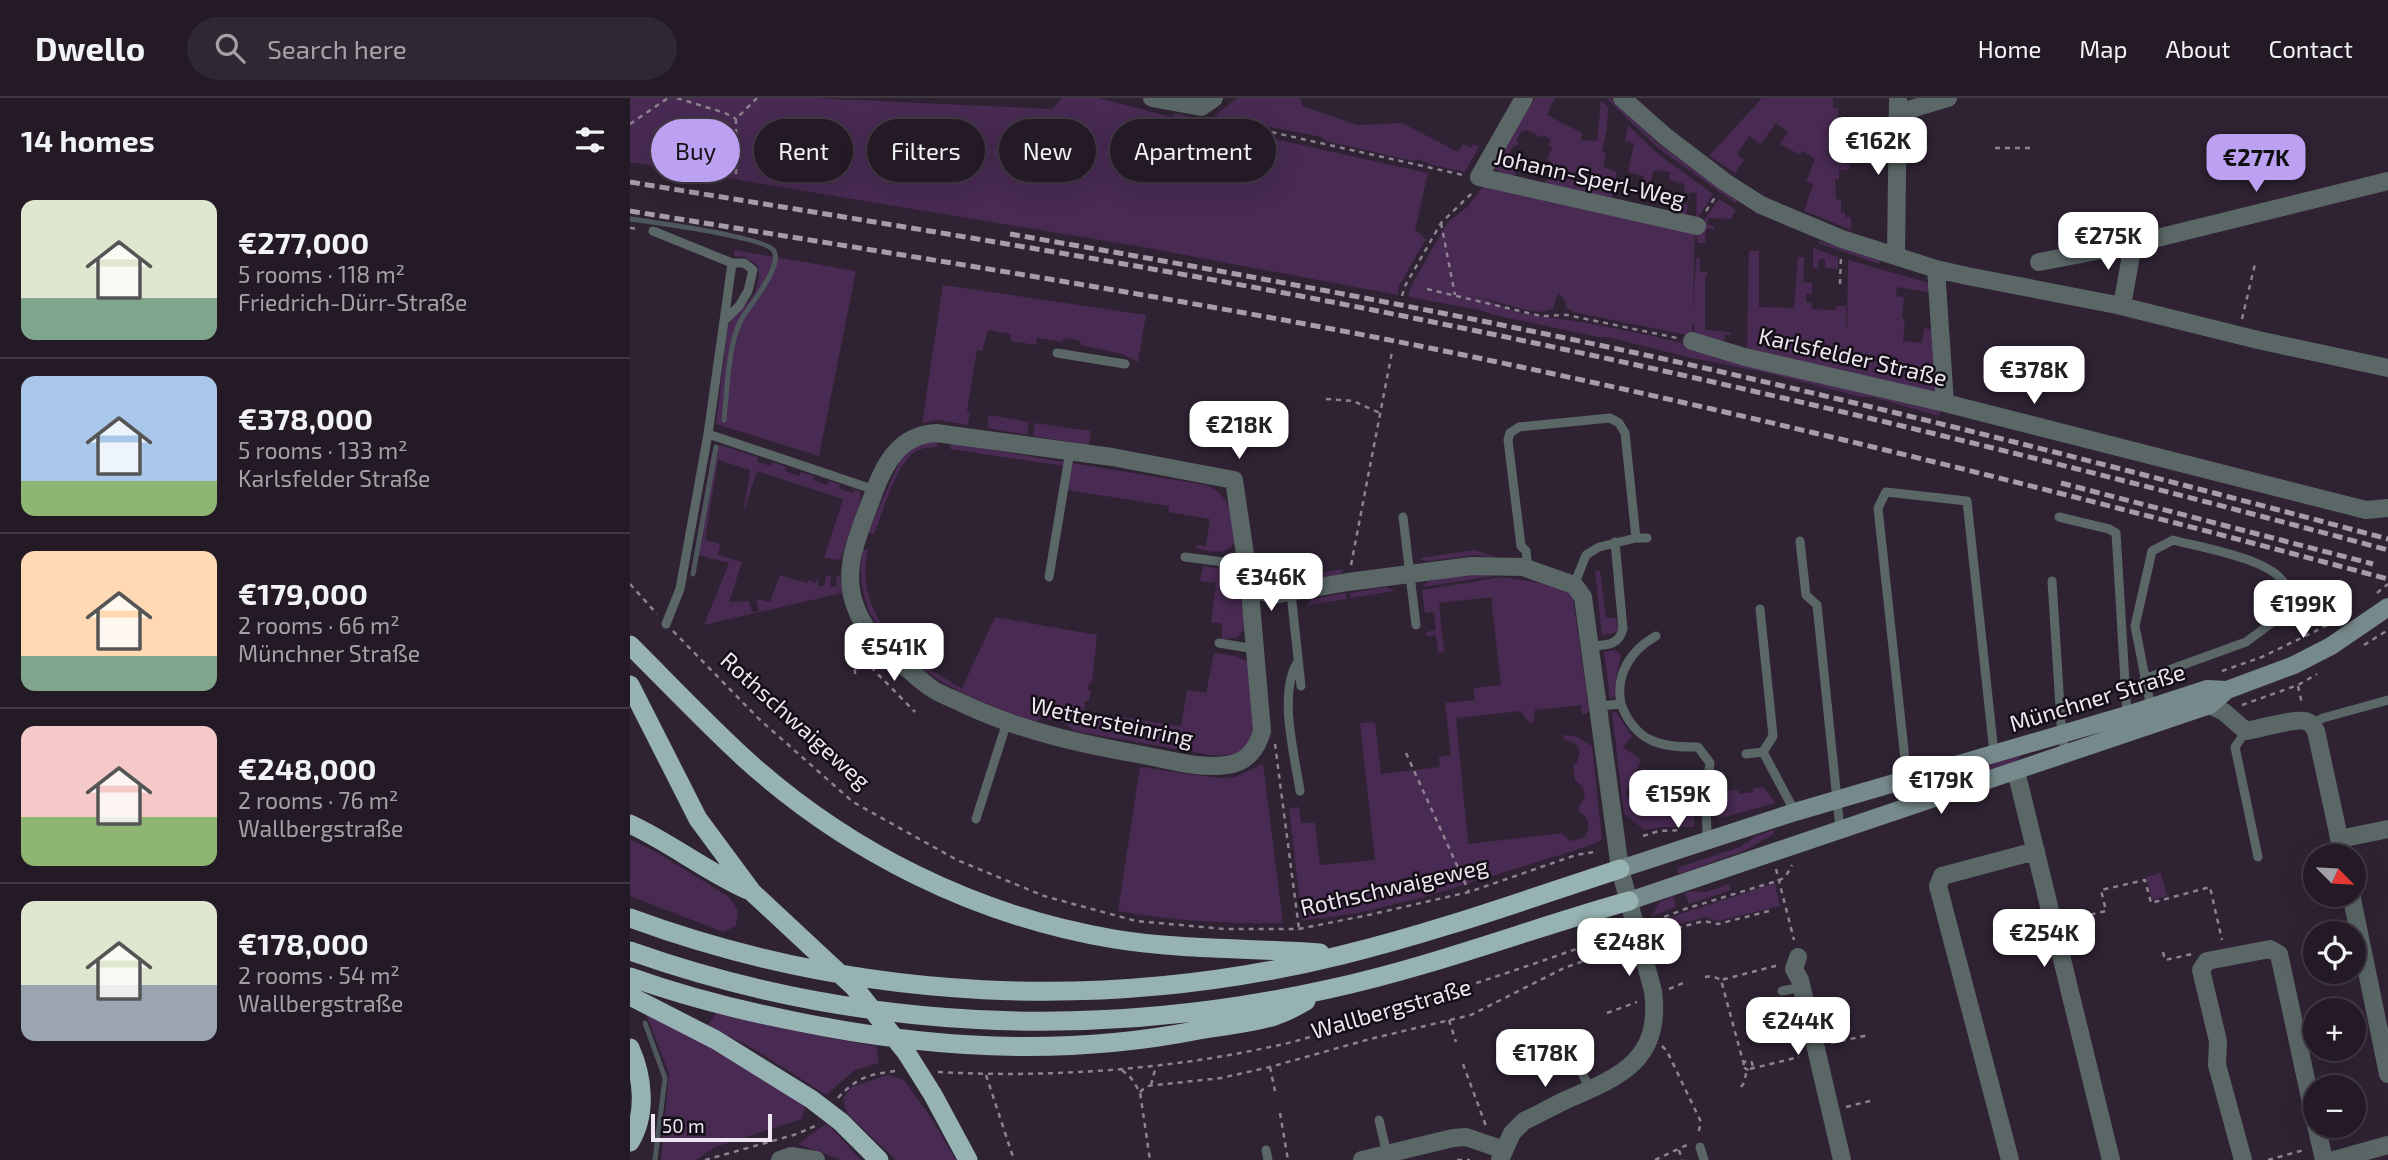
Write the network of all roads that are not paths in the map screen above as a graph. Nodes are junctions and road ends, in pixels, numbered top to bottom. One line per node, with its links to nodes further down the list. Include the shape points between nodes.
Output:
1 (1152, 98): 5 (street)
2 (1524, 98): 8 (street, Johann-Sperl-Weg, via 1479,177)
3 (1622, 98): 11 (street, via 1696,160 1752,199 1803,224)
4 (1948, 98): 6 (street)
5 (1208, 103)
6 (1898, 106): 11 (street)
7 (2388, 181): 10 (street)
8 (1697, 226)
9 (653, 231): 13 (lane)
10 (2133, 244): 12 (street); 15 (street)
11 (1896, 256): 14 (street)
12 (2039, 262)
13 (732, 263): 16 (lane); 16 (lane, via 744,263 753,276 739,306)
14 (1936, 269): 15 (street); 21 (street)
15 (2122, 306): 20 (street)
16 (724, 321): 22 (lane)
17 (1692, 341): 21 (street, Karlsfelder Straße)
18 (1057, 353): 19 (lane)
19 (1125, 364)
20 (2388, 368)
21 (1945, 403): 25 (street, Karlsfelder Straße, via 2366,510)
22 (708, 434): 24 (lane); 42 (lane, via 680,589)
23 (1070, 451): 24 (street, Wettersteinring, via 923,434 899,446); 34 (street, Wettersteinring, via 1234,480); 36 (lane)
24 (875, 490): 62 (street, Wettersteinring, via 850,569 851,590 862,621 880,644 932,689)
25 (2388, 508)
26 (1404, 517): 35 (lane)
27 (2059, 517): 61 (lane, via 2116,533)
28 (1636, 538): 29 (lane); 31 (lane); 33 (lane, via 1625,433 1619,423 1610,418 1519,427 1508,440)
29 (1647, 538)
30 (1800, 541): 75 (lane, via 1806,595 1816,605)
31 (1615, 542): 38 (lane, via 1586,555); 46 (lane, via 1624,624)
32 (1185, 557): 34 (lane)
33 (1528, 569): 35 (street, via 1471,566); 38 (street)
34 (1248, 573): 39 (street, via 1260,591); 49 (street, Wettersteinring)
35 (1410, 574): 39 (street); 43 (lane)
36 (1049, 578)
37 (2052, 581): 65 (lane)
38 (1574, 585): 48 (street, via 1583,597)
39 (1291, 593): 51 (lane)
40 (2388, 607): 55 (main road, Münchner Straße, via 2316,654)
41 (1760, 609): 66 (lane, via 1773,736)
42 (666, 624)
43 (1416, 625)
44 (1656, 636): 50 (lane)
45 (1219, 643): 49 (lane)
46 (1615, 643): 48 (lane); 50 (lane)
47 (630, 645): 92 (highway, via 744,758 832,828 911,874 998,908 1112,938 1157,945)
48 (1591, 646): 59 (street)
49 (1255, 649): 62 (street, Wettersteinring, via 1262,731 1244,760 1228,765 1203,766 1084,744)
50 (1634, 651): 57 (lane, via 1619,684)
51 (1297, 663): 54 (lane); 74 (lane, via 1289,695)
52 (2144, 679): 52 (lane, via 2135,626 2152,551 2173,540 2260,563 2280,577 2286,589 2281,617 2246,642); 60 (lane)
53 (630, 685): 87 (highway, via 698,819)
54 (1301, 686)
55 (2227, 690): 58 (main road, Münchner Straße); 60 (main road, Münchner Straße, via 2207,689)
56 (2388, 700): 63 (lane)
57 (1621, 704): 59 (lane); 73 (lane, via 1647,739 1672,747 1698,747 1713,763)
58 (2210, 705): 64 (street); 69 (main road, Münchner Straße)
59 (1599, 706): 86 (street)
60 (2151, 708): 61 (main road, Münchner Straße)
61 (2127, 715): 65 (main road, Münchner Straße)
62 (1007, 722): 77 (lane, via 988,768)
63 (2311, 724): 64 (street, via 2296,721); 82 (street)
64 (2246, 731): 85 (lane, via 2235,747)
65 (2062, 734): 67 (main road, Münchner Straße); 69 (lane)
66 (1763, 752): 68 (lane); 76 (lane)
67 (1994, 753): 71 (main road, Münchner Straße); 71 (lane, via 1967,501 1886,492 1878,508)
68 (1746, 754)
69 (2065, 754): 70 (main road, Münchner Straße)
70 (2016, 771): 79 (main road, Münchner Straße); 84 (street)
71 (1907, 778): 75 (main road, Münchner Straße)
72 (1688, 789): 73 (lane)
73 (1706, 789): 81 (lane)
74 (1300, 791)
75 (1837, 800): 76 (main road, Münchner Straße); 79 (lane)
76 (1795, 812): 81 (main road, Münchner Straße)
77 (975, 819)
78 (630, 824): 87 (highway)
79 (1840, 829): 88 (main road, Münchner Straße)
80 (2388, 829): 83 (street)
81 (1707, 840): 86 (main road, Münchner Straße)
82 (2340, 844)
83 (2349, 844)
84 (2036, 851): 118 (street, via 1942,876 1938,886); 119 (street)
85 (2258, 857)
86 (1620, 869): 88 (street); 92 (highway)
87 (752, 892): 114 (highway, via 853,987 906,1052)
88 (1629, 901): 96 (highway); 103 (street, via 1654,996 1651,1037 1640,1058)
89 (2354, 907): 101 (street)
90 (630, 918): 92 (highway, via 783,963 866,979 977,990 1145,988 1223,979)
91 (630, 951): 96 (highway, via 790,996 956,1020 1060,1023 1178,1016)
92 (1342, 955)
93 (1790, 960): 95 (street)
94 (630, 977): 96 (highway, via 748,1012 835,1030 940,1045 1004,1048 1111,1044 1181,1034 1277,1015)
95 (1801, 987): 97 (lane); 117 (street, via 1811,1051)
96 (1328, 989)
97 (1782, 991)
98 (630, 996): 113 (highway, via 716,1040 811,1099)
99 (630, 1048): 105 (highway, via 642,1096)
100 (1577, 1062): 103 (lane)
101 (2388, 1074)
102 (2305, 1075): 120 (street, via 2279,954 2270,948 2207,961 2201,971 2218,1041 2217,1065)
103 (1590, 1090): 109 (street, via 1524,1121 1512,1133)
104 (1379, 1120): 108 (lane)
105 (630, 1142)
106 (2388, 1145): 110 (street)
107 (1700, 1147): 116 (lane)
108 (1387, 1154): 109 (street, via 1466,1137); 115 (street)
109 (1502, 1155)
110 (2360, 1157): 121 (street)
111 (780, 1160): 112 (street, via 791,1156)
112 (816, 1160)
113 (879, 1160)
114 (968, 1160)
115 (1362, 1160)
116 (1704, 1160)
117 (1842, 1160)
118 (2010, 1160)
119 (2111, 1160)
120 (2243, 1160)
121 (2334, 1160)

